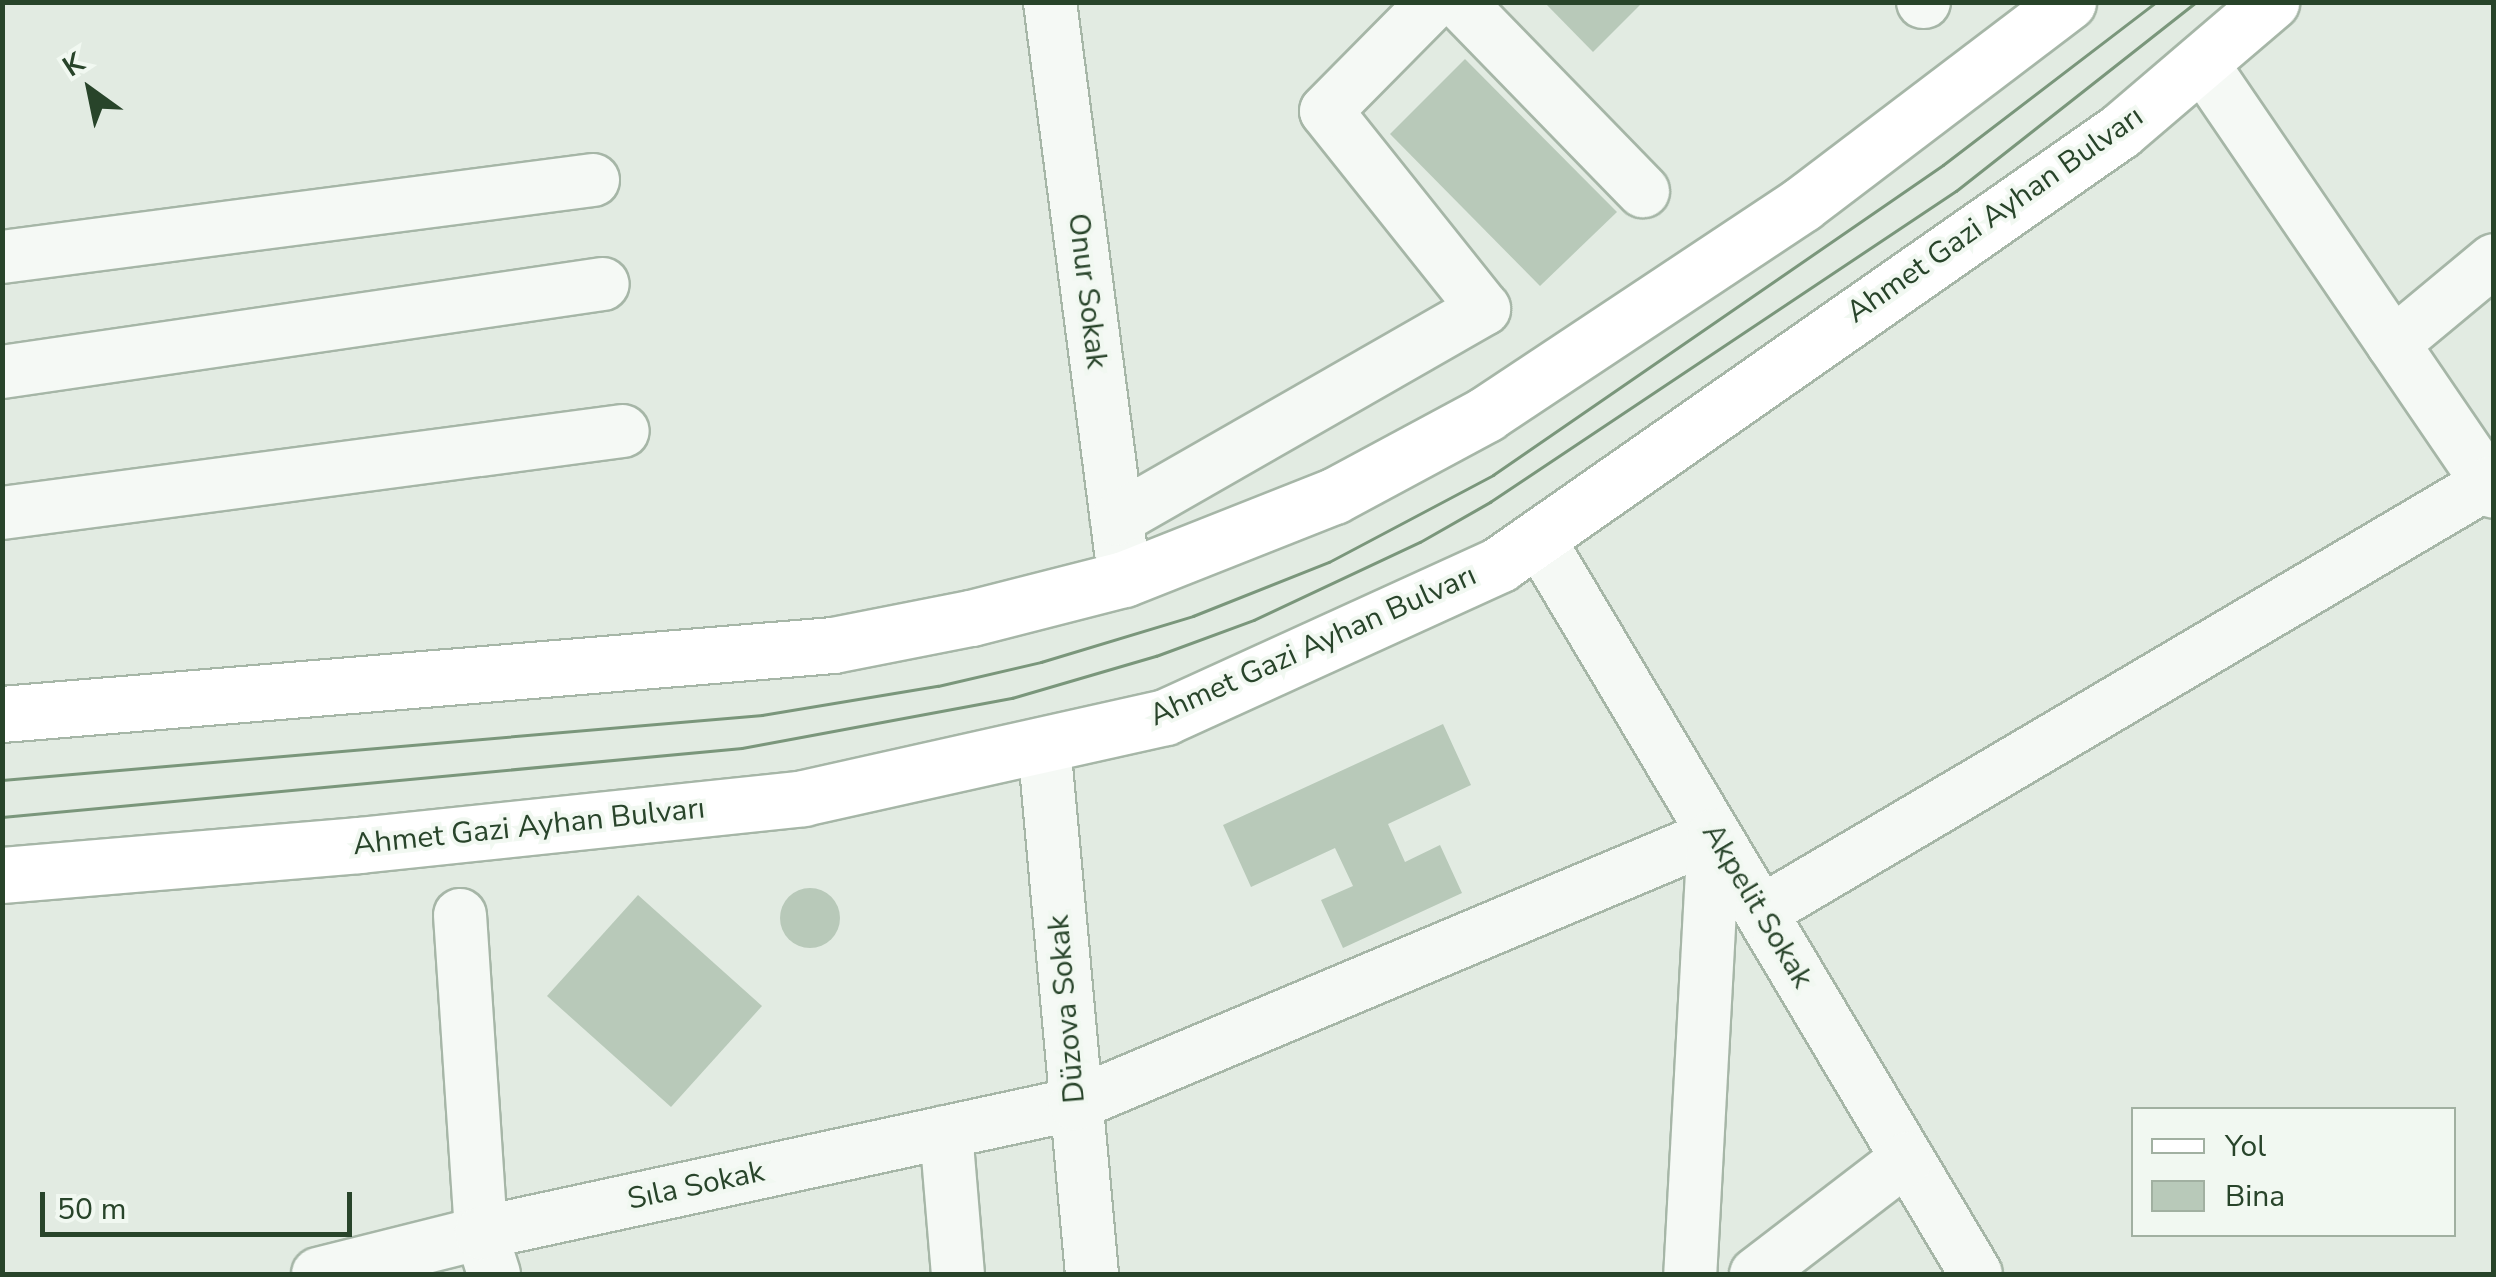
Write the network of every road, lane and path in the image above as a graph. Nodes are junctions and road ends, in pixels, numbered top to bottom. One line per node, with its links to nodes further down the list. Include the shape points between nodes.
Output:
1 (1050, 2): 16 (street, Onur Sokak)
2 (2068, 2): 18 (main road, via 1802,204 1486,414 1334,496)
3 (2272, 2): 5 (main road, Ahmet Gazi Ayhan Bulvarı)
4 (1437, 4): 7 (street); 16 (street, via 1326,111 1484,309)
5 (2201, 62): 11 (street); 17 (main road, Ahmet Gazi Ayhan Bulvarı, via 2120,130)
6 (593, 180): 8 (street)
7 (1643, 191)
8 (2, 257)
9 (2494, 260): 11 (street)
10 (604, 284): 12 (street)
11 (2393, 344): 14 (street)
12 (2, 372)
13 (622, 431): 15 (street)
14 (2491, 487): 23 (street)
15 (2, 513)
16 (1116, 519): 18 (street, Onur Sokak)
17 (1538, 538): 20 (main road, Ahmet Gazi Ayhan Bulvarı, via 1500,564 1166,717); 21 (street, Akpelit Sokak)
18 (1124, 579): 19 (main road, via 833,645)
19 (2, 714)
20 (1044, 744): 22 (main road, Ahmet Gazi Ayhan Bulvarı, via 803,798); 25 (street, Düzova Sokak)
21 (1714, 835): 23 (street, Akpelit Sokak); 25 (street, Sıla Sokak); 32 (street)
22 (2, 876)
23 (1761, 912): 27 (street, Akpelit Sokak)
24 (460, 915): 28 (street)
25 (1075, 1104): 26 (street, Sıla Sokak); 31 (street, Düzova Sokak)
26 (946, 1132): 28 (street, Sıla Sokak); 30 (street)
27 (1906, 1158): 33 (street); 34 (street, Akpelit Sokak)
28 (488, 1254): 29 (street, Sıla Sokak)
29 (318, 1274)
30 (958, 1274)
31 (1092, 1274)
32 (1690, 1274)
33 (1756, 1274)
34 (1976, 1274)

